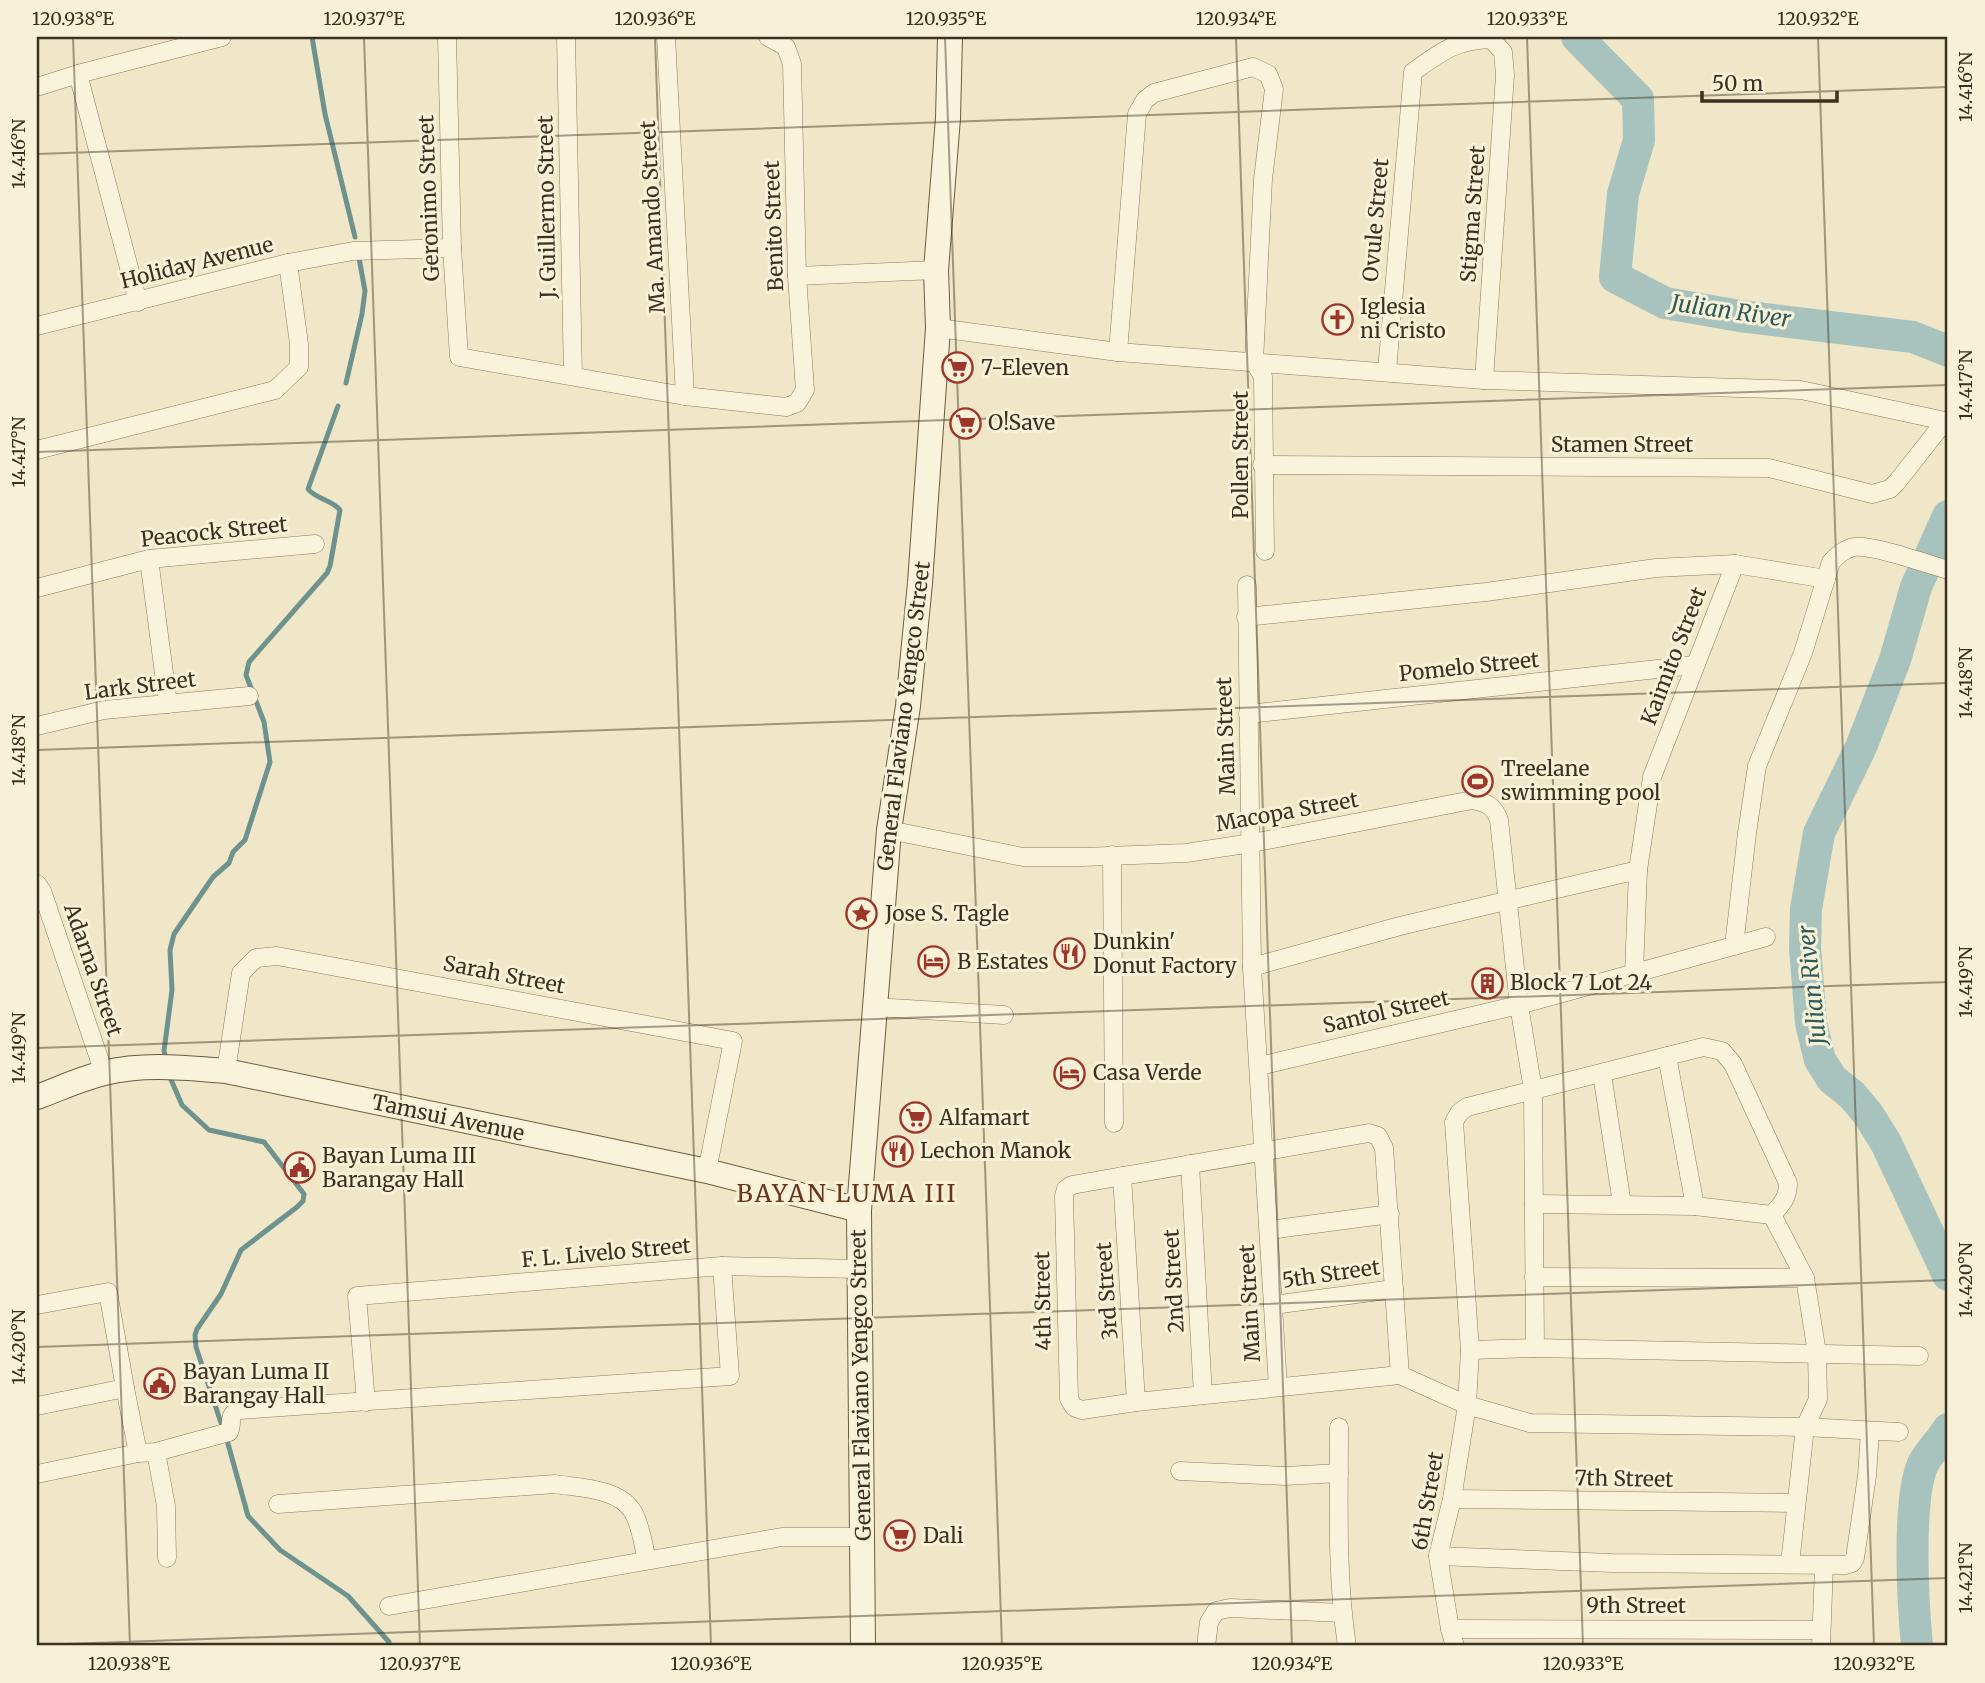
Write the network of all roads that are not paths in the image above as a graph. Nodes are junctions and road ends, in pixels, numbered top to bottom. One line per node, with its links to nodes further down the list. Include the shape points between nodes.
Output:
1 (222, 37): 8 (street)
2 (447, 37): 10 (street, Geronimo Street)
3 (566, 37): 20 (street, J. Guillermo Street)
4 (666, 37): 22 (street, Ma. Amando Street)
5 (768, 37): 13 (street, Benito Street, via 786,47 792,64)
6 (950, 37): 12 (main road, General Flaviano Yengco Street)
7 (1503, 52): 19 (street, Ovule Street, via 1491,39 1469,39 1448,47 1413,72); 21 (street, Stigma Street)
8 (78, 74): 9 (street); 14 (street)
9 (37, 88)
10 (452, 248): 11 (street, via 353,251); 20 (street, Geronimo Street, via 459,358)
11 (288, 263): 14 (street, Holiday Avenue); 24 (street, Holiday Avenue, via 299,367 275,390)
12 (936, 270): 13 (street); 16 (main road, General Flaviano Yengco Street)
13 (797, 276): 22 (street, Benito Street, via 805,390 797,403 786,407)
14 (138, 302): 15 (street, Holiday Avenue)
15 (37, 326)
16 (938, 328): 17 (street); 40 (main road, General Flaviano Yengco Street, via 908,706)
17 (1118, 352): 18 (street); 18 (street, Pollen Street, via 1138,114 1154,93 1253,67 1268,74 1274,89 1263,179)
18 (1254, 361): 19 (street); 25 (street, Pollen Street, via 1263,377)
19 (1387, 371): 21 (street)
20 (573, 376): 22 (street)
21 (1484, 380): 23 (street, via 1801,390)
22 (685, 396)
23 (1947, 423): 25 (street, Stamen Street, via 1897,482 1881,493 1769,468)
24 (37, 450)
25 (1262, 465): 27 (street, Pollen Street)
26 (315, 544): 28 (street, Peacock Street)
27 (1265, 551)
28 (149, 559): 33 (street, Peacock Street); 37 (street)
29 (1735, 564): 31 (street); 34 (street, via 1657,568 1486,592); 35 (street, Kaimito Street)
30 (1948, 570): 31 (street, via 1856,547 1840,552)
31 (1826, 579): 47 (street, via 1803,653 1757,766)
32 (1247, 585): 34 (street, Main Street)
33 (37, 588)
34 (1246, 617): 38 (street, Main Street)
35 (1694, 665): 38 (street, Pomelo Street); 43 (street, Kaimito Street, via 1652,777)
36 (249, 696): 37 (street, Lark Street)
37 (167, 704): 39 (street, Lark Street, via 104,710)
38 (1248, 713): 41 (street, Main Street)
39 (37, 726)
40 (889, 830): 42 (street, Macopa Street, via 1023,857); 51 (main road, General Flaviano Yengco Street)
41 (1252, 844): 42 (street, Macopa Street, via 1186,853); 45 (street, Macopa Street, via 1483,801 1499,820); 48 (street, Main Street)
42 (1112, 855): 60 (street)
43 (1638, 870): 45 (street); 49 (street, Kaimito Street)
44 (37, 884): 56 (street, Adarna Street)
45 (1508, 899): 48 (street); 50 (street, Macopa Street)
46 (1766, 937): 47 (street, Santol Street)
47 (1734, 946): 49 (street, Santol Street)
48 (1252, 967): 54 (street, Main Street)
49 (1634, 973): 50 (street, Santol Street)
50 (1519, 1005): 54 (street, Santol Street); 58 (street, Macopa Street)
51 (875, 1007): 52 (street); 68 (main road, General Flaviano Yengco Street)
52 (1004, 1015)
53 (1667, 1056): 57 (street, 6th Street); 67 (street); 70 (street, 6th Street, via 1703,1047 1722,1051 1733,1064 1788,1183 1784,1203)
54 (1259, 1066): 61 (street, Main Street)
55 (226, 1071): 56 (main road, Tamsui Avenue, via 161,1066); 63 (main road, Tamsui Avenue); 63 (street, Sarah Street, via 241,973 256,958 278,956 733,1041)
56 (104, 1073): 59 (main road, Tamsui Avenue)
57 (1602, 1074): 58 (street, 6th Street); 66 (street)
58 (1533, 1090): 65 (street, Macopa Street); 80 (street, 6th Street, via 1467,1107 1454,1122)
59 (37, 1097)
60 (1114, 1123)
61 (1264, 1151): 62 (street, 4th Street); 69 (street, 5th Street, via 1369,1133 1378,1136 1384,1148); 71 (street, Main Street)
62 (1190, 1164): 64 (street, 4th Street); 86 (street, 2nd Street)
63 (708, 1171): 68 (main road, Tamsui Avenue)
64 (1122, 1176): 88 (street, 3rd Street); 88 (street, 4th Street, via 1072,1185 1063,1196 1069,1399 1082,1410)
65 (1534, 1204): 66 (street); 74 (street, Macopa Street)
66 (1622, 1204): 67 (street)
67 (1695, 1206): 70 (street)
68 (859, 1210): 73 (main road, General Flaviano Yengco Street)
69 (1390, 1214): 71 (street); 76 (street, 5th Street)
70 (1772, 1214): 75 (street)
71 (1269, 1230): 78 (street, Main Street)
72 (722, 1266): 73 (street, F. L. Livelo Street); 87 (street, F. L. Livelo Street, via 357,1296); 87 (street, via 730,1376)
73 (859, 1269): 102 (main road, General Flaviano Yengco Street)
74 (1534, 1277): 75 (street); 79 (street, Macopa Street)
75 (1805, 1278): 81 (street)
76 (1394, 1289): 78 (street, 5th Street); 83 (street, 5th Street)
77 (37, 1305): 85 (street, via 108,1292)
78 (1273, 1305): 84 (street, Main Street)
79 (1535, 1348): 80 (street); 81 (street)
80 (1470, 1350): 89 (street, 6th Street)
81 (1817, 1353): 82 (street); 92 (street, via 1818,1399)
82 (1919, 1356)
83 (1400, 1375): 84 (street, Main Street); 89 (street, Main Street)
84 (1278, 1387): 86 (street, 4th Street)
85 (125, 1388): 90 (street); 95 (street)
86 (1203, 1395): 88 (street, 4th Street)
87 (366, 1402): 95 (street, via 240,1410 230,1417 229,1432)
88 (1136, 1402)
89 (1467, 1405): 92 (street, Main Street, via 1530,1423); 99 (street, 6th Street)
90 (37, 1406)
91 (1339, 1427): 97 (street)
92 (1805, 1427): 93 (street, Main Street); 100 (street)
93 (1870, 1431): 94 (street, Main Street); 107 (street, via 1855,1558 1845,1565)
94 (1899, 1432)
95 (147, 1452): 98 (street); 104 (street, via 166,1506)
96 (1180, 1471): 97 (street, via 1285,1476)
97 (1339, 1473): 109 (street)
98 (37, 1474)
99 (1452, 1499): 100 (street, 7th Street); 103 (street, 6th Street)
100 (1795, 1503): 106 (street)
101 (278, 1504): 105 (street, via 555,1484 624,1500 634,1513)
102 (864, 1537): 105 (street, via 782,1537); 115 (main road, General Flaviano Yengco Street)
103 (1438, 1556): 106 (street); 112 (street, 6th Street)
104 (167, 1558)
105 (647, 1560): 108 (street)
106 (1790, 1564): 107 (street)
107 (1825, 1566): 114 (street)
108 (389, 1606)
109 (1342, 1613): 116 (street, via 1216,1611 1209,1622); 117 (street)
110 (1518, 1628): 111 (street, 9th Street); 112 (street, 9th Street); 118 (street)
111 (1584, 1628): 113 (street, 9th Street); 119 (street)
112 (1452, 1638)
113 (1767, 1638): 114 (street, 9th Street)
114 (1821, 1638)
115 (863, 1646)
116 (1206, 1646)
117 (1347, 1646)
118 (1524, 1646)
119 (1589, 1646)

